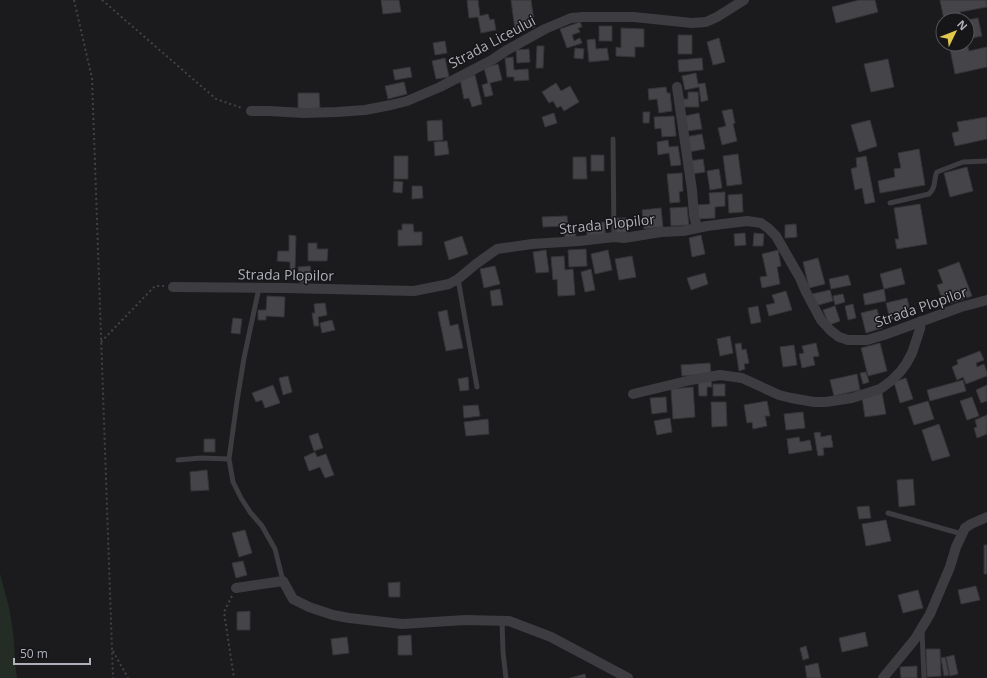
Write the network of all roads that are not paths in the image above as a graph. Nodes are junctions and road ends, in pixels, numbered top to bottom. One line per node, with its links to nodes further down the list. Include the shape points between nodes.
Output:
1 (744, 0): 3 (street, Strada Liceului, via 706,22 634,17 571,18 545,29 440,87 392,105 337,112)
2 (677, 87): 7 (street)
3 (251, 111)
4 (613, 139): 8 (lane)
5 (987, 161): 6 (lane, via 963,162 937,172 936,183 930,194)
6 (890, 203)
7 (697, 228): 8 (street, Strada Plopilor, via 624,238); 13 (street, Strada Plopilor, via 747,221 761,223 768,228 783,247 821,320 839,337 848,340 867,340)
8 (614, 237): 9 (street, Strada Plopilor, via 497,249)
9 (458, 279): 11 (street, Strada Plopilor, via 449,284 414,291); 14 (lane)
10 (173, 288): 11 (street, Strada Plopilor)
11 (259, 288): 16 (lane, via 244,358)
12 (987, 300): 13 (street, Strada Plopilor)
13 (921, 321): 15 (street, via 912,353 900,372 880,389 852,398 814,402 779,395 742,378 720,375)
14 (477, 387)
15 (633, 394)
16 (229, 459): 17 (lane); 21 (lane, via 233,482 241,498 276,549)
17 (178, 460)
18 (888, 513): 20 (lane)
19 (987, 517): 20 (street, via 965,528)
20 (962, 534): 24 (street)
21 (283, 581): 22 (street); 23 (street, via 293,599 332,615 402,624)
22 (236, 588)
23 (502, 620): 25 (lane); 26 (street, via 551,637)
24 (922, 628): 27 (street); 28 (lane)
25 (506, 678)
26 (628, 678)
27 (883, 678)
28 (924, 678)

